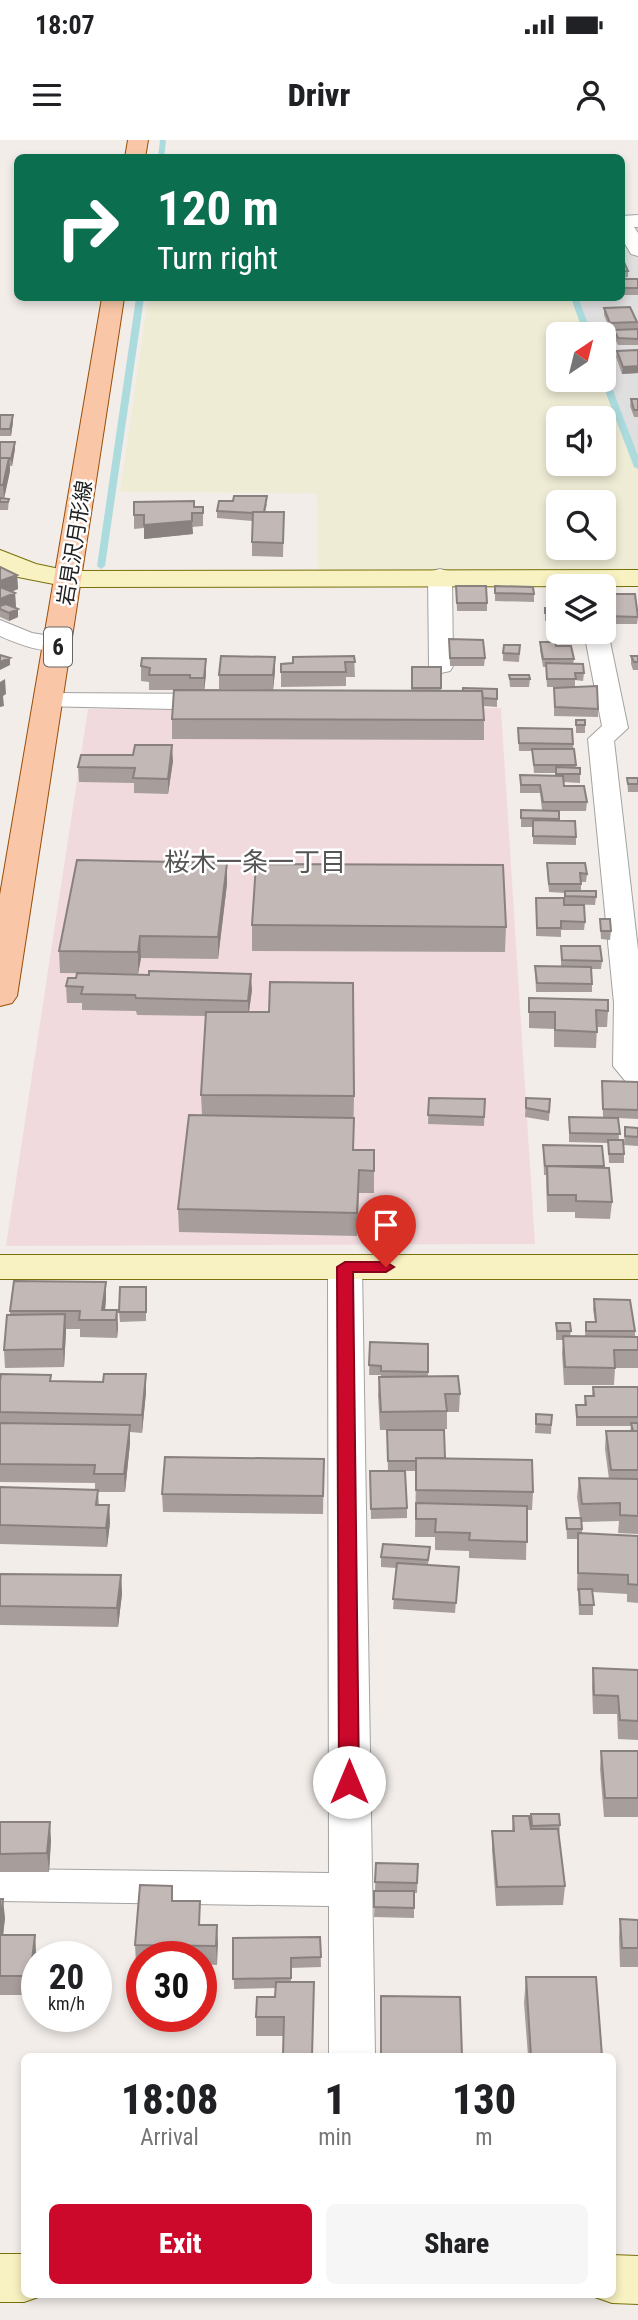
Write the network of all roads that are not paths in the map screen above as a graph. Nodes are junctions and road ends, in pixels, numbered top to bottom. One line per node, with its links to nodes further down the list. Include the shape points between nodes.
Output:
1 (625, 226): 2 (street)
2 (638, 250)
3 (113, 301): 7 (main road, 岩見沢月形線 / 6)
4 (0, 558): 7 (street, via 28,571)
5 (440, 576): 7 (street); 8 (street); 15 (street)
6 (638, 578): 9 (street)
7 (69, 579): 12 (main road, 岩見沢月形線 / 6)
8 (546, 580)
9 (616, 580)
10 (0, 627): 11 (street)
11 (26, 639): 12 (street); 14 (street)
12 (58, 644): 16 (main road, 岩見沢月形線 / 6)
13 (598, 644): 18 (street, via 615,728)
14 (0, 649)
15 (441, 666)
16 (49, 701): 17 (street); 20 (main road, 岩見沢月形線 / 6)
17 (242, 702)
18 (601, 739): 19 (street); 21 (street)
19 (638, 740)
20 (0, 996)
21 (634, 1003): 22 (street, via 628,1066)
22 (638, 1076)
23 (0, 1267): 24 (street)
24 (345, 1267): 25 (street); 27 (street)
25 (638, 1267)
26 (0, 1885): 27 (street)
27 (350, 1890): 28 (street)
28 (352, 2053)
29 (0, 2278): 30 (street)
30 (21, 2278)
31 (616, 2280): 32 (street)
32 (638, 2280)

